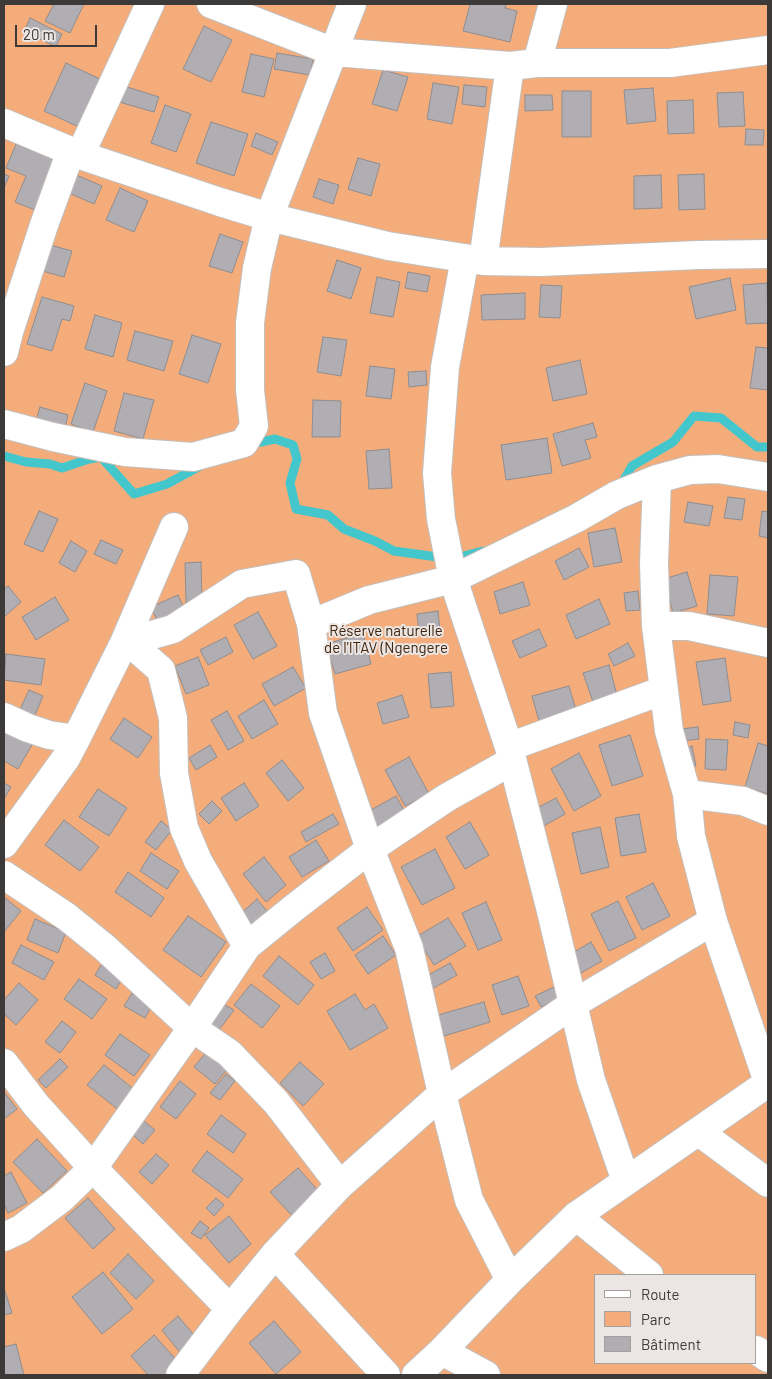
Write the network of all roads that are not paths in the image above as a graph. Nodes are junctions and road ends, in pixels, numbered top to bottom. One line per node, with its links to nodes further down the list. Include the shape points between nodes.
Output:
1 (150, 4): 10 (street)
2 (211, 4): 6 (street)
3 (352, 4): 6 (street)
4 (553, 4): 7 (street)
5 (768, 50): 7 (street, via 670,63)
6 (334, 52): 8 (street); 11 (street)
7 (537, 63): 8 (street)
8 (510, 66): 13 (street)
9 (4, 123): 10 (street)
10 (76, 153): 11 (street); 14 (street, via 41,234)
11 (269, 217): 13 (street, via 388,246); 15 (street, via 256,268 250,323 250,390 254,426 244,443 193,457 174,456 125,452)
12 (768, 254): 13 (street, via 541,262)
13 (474, 260): 19 (street, via 445,367 437,473 440,519)
14 (4, 352)
15 (4, 424)
16 (768, 477): 17 (street, via 718,469 690,470)
17 (657, 479): 19 (street, via 617,495 578,518); 21 (street)
18 (174, 527): 22 (street)
19 (453, 579): 20 (street, via 369,600); 27 (street)
20 (310, 624): 22 (street, via 296,574 242,584 173,629); 31 (street, via 323,713)
21 (656, 626): 23 (street, via 689,626); 24 (street)
22 (124, 643): 26 (street); 34 (street, via 137,649 161,670 173,718 174,773 184,828 198,861)
23 (768, 643)
24 (664, 690): 27 (street); 28 (street, via 669,731)
25 (4, 717): 26 (street, via 28,728)
26 (76, 739): 30 (street)
27 (511, 754): 31 (street); 35 (street)
28 (687, 794): 29 (street, via 743,800); 33 (street, via 691,836)
29 (768, 812)
30 (4, 844)
31 (370, 849): 34 (street); 39 (street, via 409,948)
32 (4, 875): 36 (street, via 97,941)
33 (714, 921): 35 (street); 38 (street)
34 (247, 946): 36 (street)
35 (573, 1004): 39 (street); 42 (street, via 591,1080)
36 (192, 1028): 41 (street); 44 (street, via 229,1053 276,1102)
37 (4, 1063): 41 (street, via 36,1105)
38 (768, 1082): 40 (street)
39 (442, 1094): 44 (street); 49 (street, via 469,1200)
40 (699, 1132): 42 (street); 43 (street)
41 (93, 1168): 46 (street, via 62,1198); 50 (street)
42 (626, 1181): 45 (street)
43 (768, 1183)
44 (340, 1186): 47 (street)
45 (576, 1216): 48 (street); 49 (street)
46 (4, 1237)
47 (275, 1254): 50 (street); 55 (street)
48 (648, 1274)
49 (510, 1280): 51 (street)
50 (230, 1309): 54 (street)
51 (442, 1351): 56 (street); 57 (street)
52 (757, 1351): 53 (street)
53 (768, 1358)
54 (180, 1375)
55 (386, 1375)
56 (416, 1375)
57 (486, 1375)

